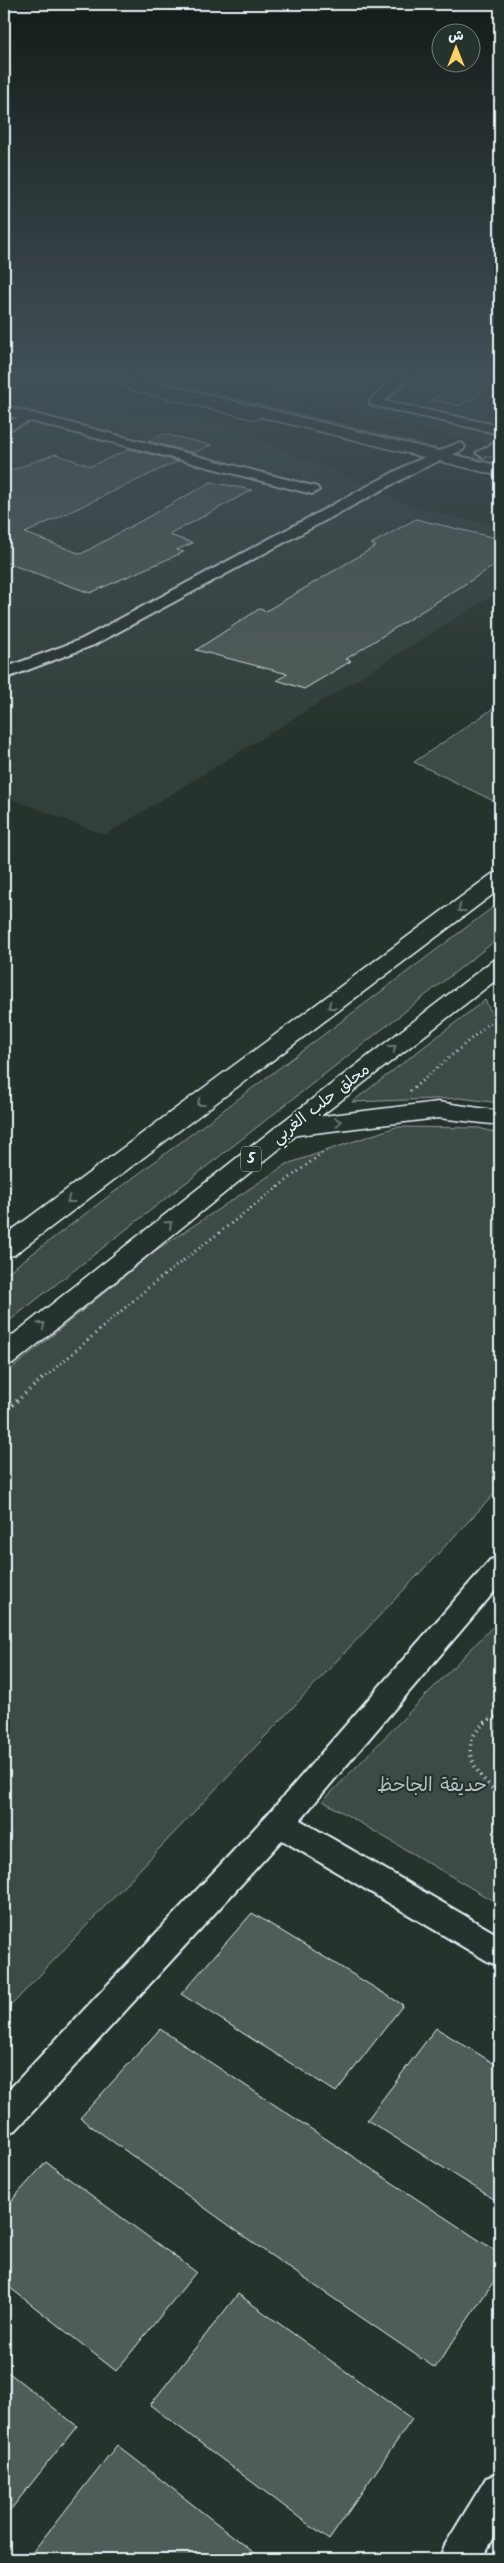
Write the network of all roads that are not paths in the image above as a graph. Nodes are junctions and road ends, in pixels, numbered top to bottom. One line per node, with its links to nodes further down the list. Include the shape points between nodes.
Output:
1 (364, 494): 2 (street, via 88,642)
2 (4, 674)
3 (500, 880): 7 (main road, one-way to 7)
4 (500, 966): 6 (main road, محلق حلب الغربي / 5, one-way to 4)
5 (500, 1118): 6 (main road, one-way to 5, via 438,1110)
6 (290, 1128): 8 (main road, محلق حلب الغربي / 5, one-way to 6)
7 (4, 1249)
8 (4, 1356)
9 (500, 1567): 10 (street)
10 (279, 1823): 11 (street); 12 (street)
11 (500, 1952)
12 (4, 2119)
13 (500, 2492): 14 (street)
14 (459, 2559)

